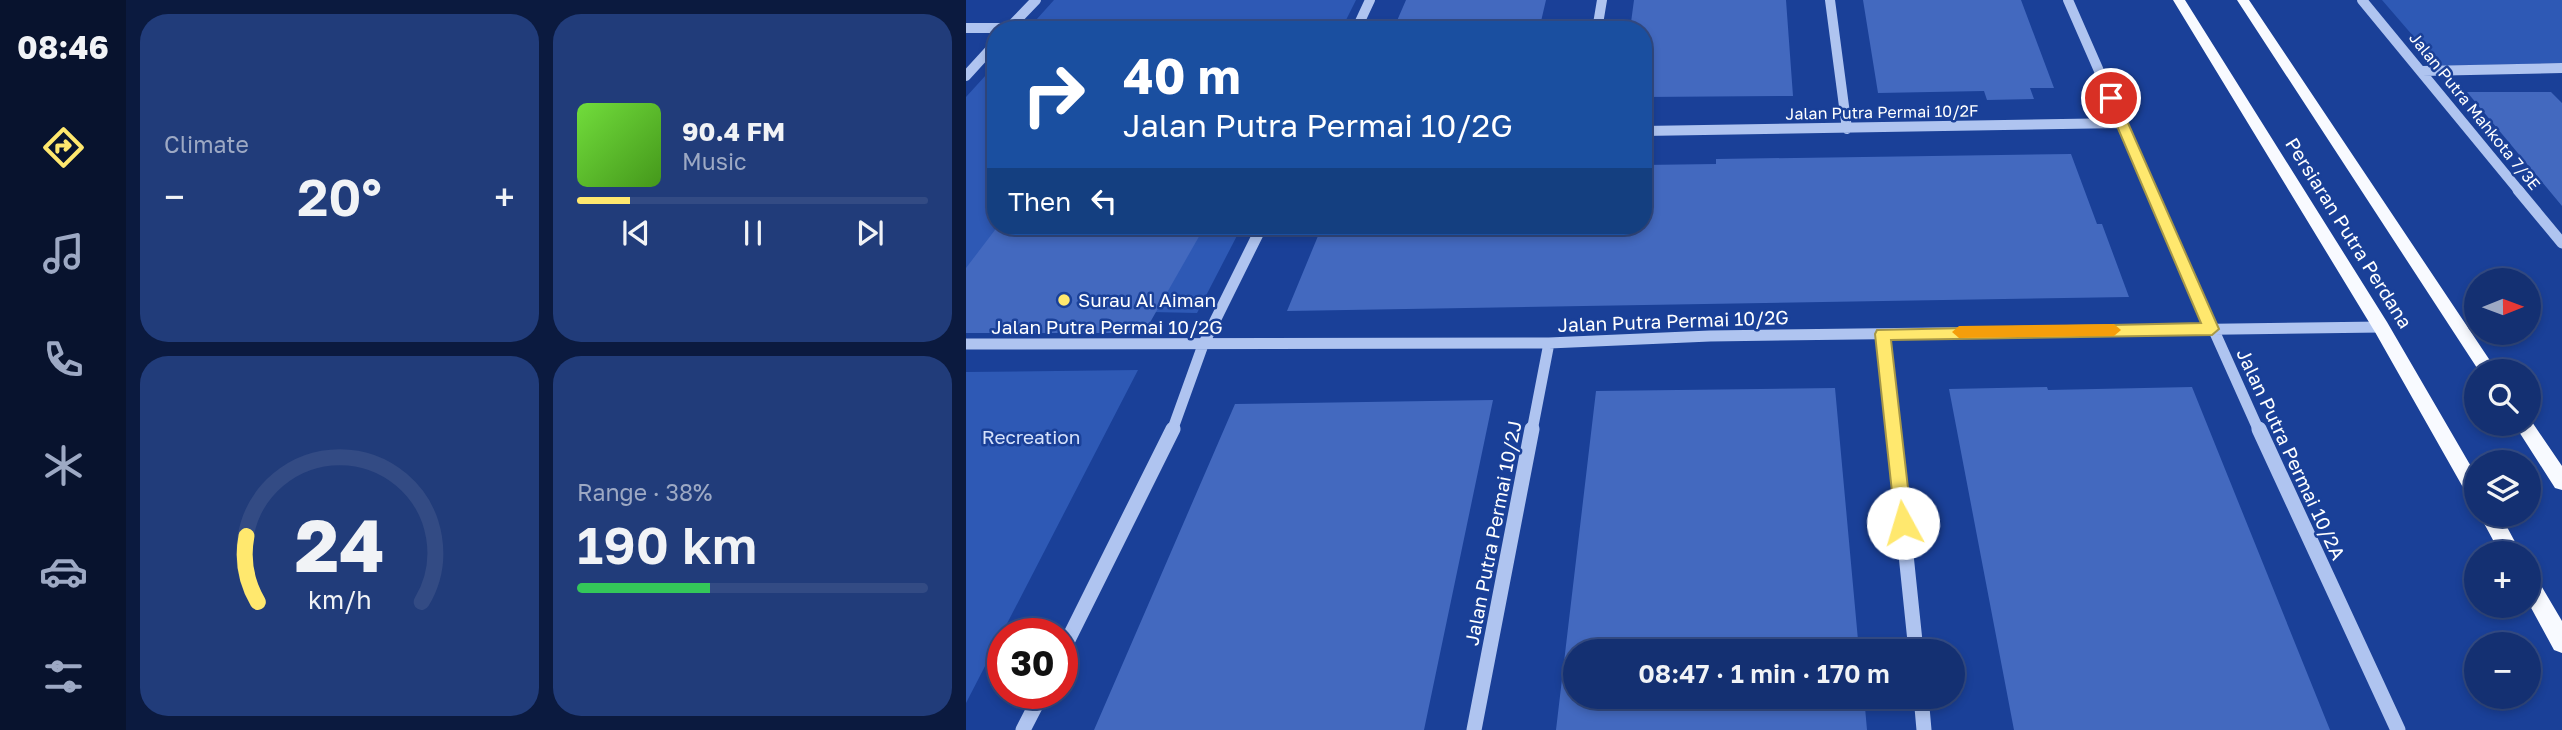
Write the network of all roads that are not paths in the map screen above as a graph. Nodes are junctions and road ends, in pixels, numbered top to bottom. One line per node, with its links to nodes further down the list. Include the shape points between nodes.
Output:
1 (1036, 0): 9 (street)
2 (1370, 0): 10 (street)
3 (1602, 0): 11 (street)
4 (1830, 0): 19 (street)
5 (2067, 0): 18 (street, Jalan Putra Permai 10/2A)
6 (2179, 0): 23 (main road, Persiaran Putra Perdana)
7 (2243, 0): 29 (main road, Persiaran Putra Perdana)
8 (2362, 0): 16 (street, Jalan Putra Mahkota 7/3E)
9 (1016, 21)
10 (1360, 21)
11 (1598, 21)
12 (966, 28): 13 (street)
13 (987, 28)
14 (987, 53): 17 (street)
15 (2562, 68): 16 (street)
16 (2423, 71): 22 (street, Jalan Putra Mahkota 7/3E)
17 (966, 76)
18 (2122, 123): 19 (street, Jalan Putra Permai 10/2F); 24 (street, Jalan Putra Permai 10/2A)
19 (1847, 129): 20 (street, Jalan Putra Permai 10/2F)
20 (1652, 131)
21 (1258, 235): 28 (street)
22 (2562, 243)
23 (2382, 327): 24 (street, Jalan Putra Permai 10/2G); 31 (main road, Persiaran Putra Perdana)
24 (2212, 329): 25 (street, Jalan Putra Permai 10/2G); 42 (street, Jalan Putra Permai 10/2A)
25 (1883, 334): 26 (street, Jalan Putra Permai 10/2G); 35 (street)
26 (1549, 343): 28 (street, Jalan Putra Permai 10/2G); 40 (street, Jalan Putra Permai 10/2J)
27 (966, 344): 28 (street, Jalan Putra Permai 10/2G)
28 (1203, 345): 34 (street, via 1174,428)
29 (2480, 359)
30 (2531, 436): 32 (main road)
31 (2464, 471)
32 (2562, 482)
33 (2541, 605): 36 (main road)
34 (1078, 620)
35 (1915, 639)
36 (2562, 642)
37 (1034, 709): 39 (street)
38 (1922, 709): 41 (street)
39 (1023, 730)
40 (1474, 730)
41 (1924, 730)
42 (2398, 730)

